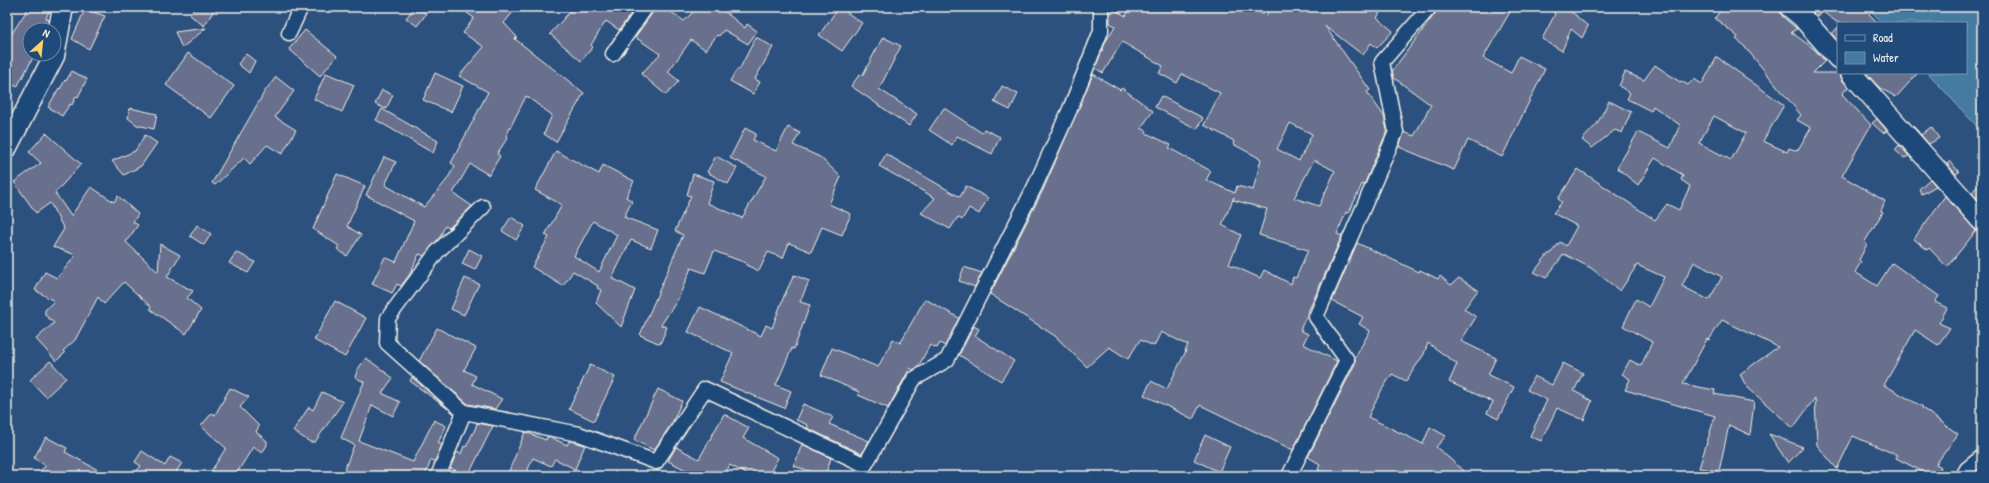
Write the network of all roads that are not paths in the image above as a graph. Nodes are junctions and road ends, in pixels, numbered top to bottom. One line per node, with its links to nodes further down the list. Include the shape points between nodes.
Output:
1 (63, 7): 11 (street, via 54,56)
2 (302, 7): 7 (street)
3 (646, 7): 8 (street)
4 (1101, 7): 14 (street, via 1101,31 1070,109 1035,186 948,360 914,379 864,465 705,389 656,462 579,434)
5 (1430, 7): 17 (street, via 1382,62 1396,132 1316,317 1347,360)
6 (1790, 7): 9 (street)
7 (289, 34)
8 (614, 54)
9 (1837, 57)
10 (1852, 74): 13 (street)
11 (7, 147)
12 (484, 207): 14 (street, via 437,252 388,318 387,343)
13 (1982, 221)
14 (464, 412): 16 (street)
15 (1982, 456): 18 (street, via 1966,469)
16 (438, 476)
17 (1289, 476)
18 (1963, 476)

